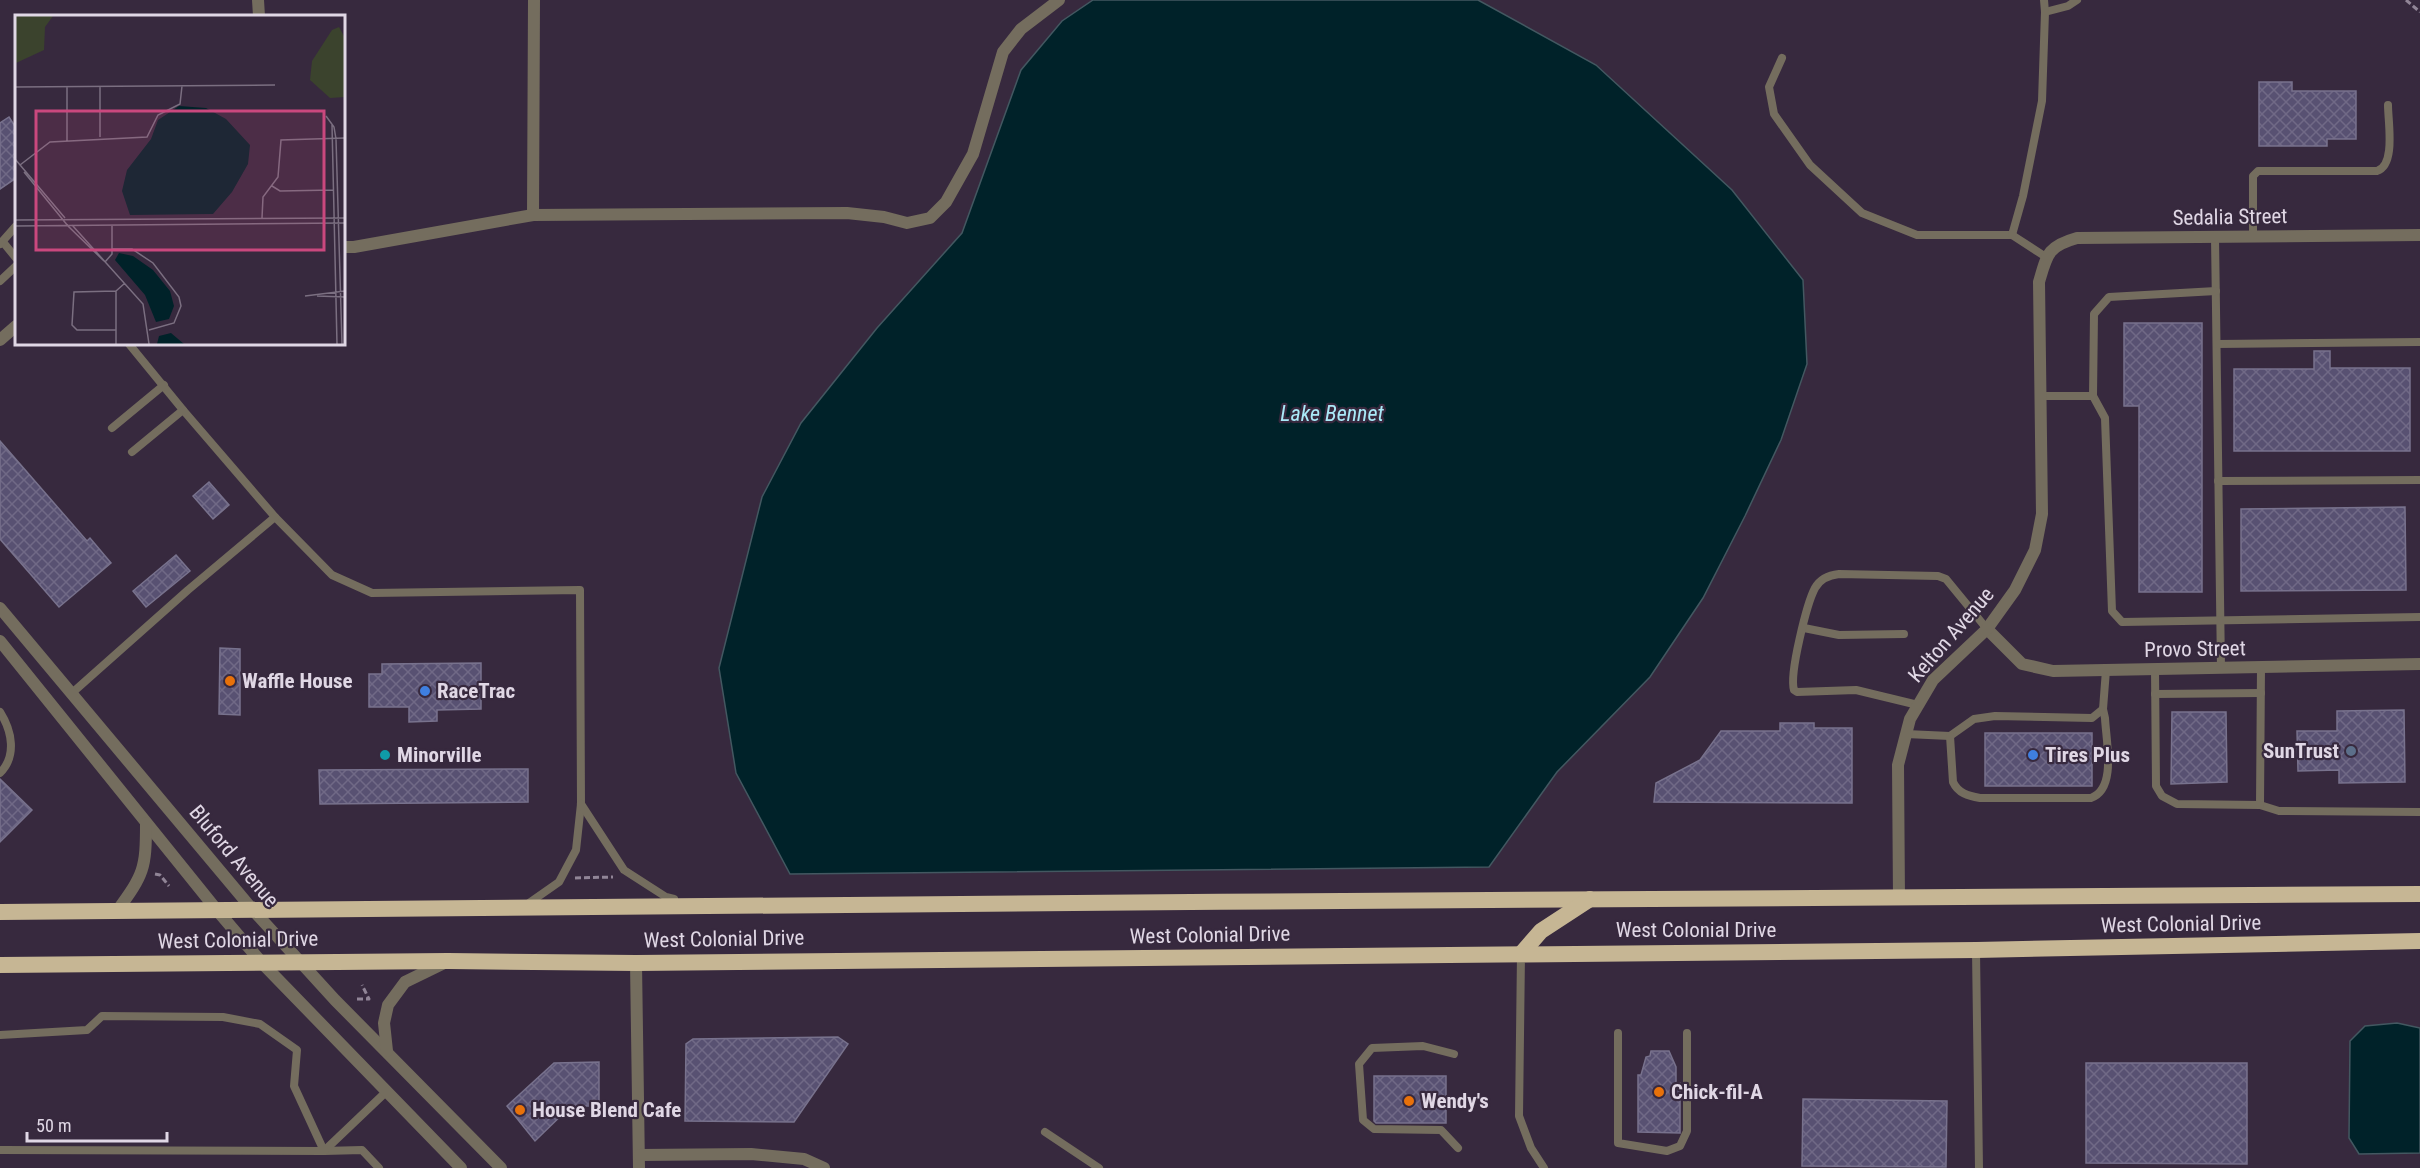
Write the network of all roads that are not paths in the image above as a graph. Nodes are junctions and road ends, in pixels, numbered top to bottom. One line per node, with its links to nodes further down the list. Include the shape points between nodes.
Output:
1 (258, 0): 7 (street)
2 (534, 0): 10 (street)
3 (1059, 0): 10 (street, via 1021,29 1003,52 972,154 946,202 930,218 908,223 847,213)
4 (2044, 0): 6 (lane)
5 (2077, 0): 6 (lane)
6 (2045, 12): 12 (lane, via 2042,101)
7 (259, 15)
8 (1782, 58): 12 (lane, via 1769,87 1774,114 1810,165 1862,213 1917,236)
9 (2388, 105): 14 (lane, via 2389,155 2383,170 2259,171 2253,176)
10 (534, 215): 17 (street)
11 (15, 227): 16 (lane)
12 (2012, 235): 19 (lane)
13 (2420, 235): 14 (street, Sedalia Street)
14 (2253, 236): 15 (street, Sedalia Street)
15 (2215, 237): 19 (street, Sedalia Street, via 2077,238 2059,243); 22 (lane)
16 (2, 243): 18 (lane)
17 (345, 247)
18 (15, 257)
19 (2046, 257): 29 (street, Kelton Avenue, via 2039,282)
20 (15, 267): 21 (lane)
21 (0, 280)
22 (2216, 291): 26 (lane); 30 (lane, via 2109,297 2094,314)
23 (15, 327): 24 (street)
24 (0, 340)
25 (2420, 342): 26 (lane)
26 (2217, 344): 35 (lane)
27 (130, 345): 28 (lane)
28 (164, 385): 31 (lane); 32 (lane)
29 (2041, 396): 30 (lane); 41 (street, Kelton Avenue, via 2042,514 2035,550 2015,590)
30 (2093, 396): 39 (lane, via 2105,418 2112,611 2122,622)
31 (183, 410): 33 (lane); 36 (lane)
32 (112, 428)
33 (132, 452)
34 (2420, 480): 35 (lane)
35 (2218, 482): 39 (lane)
36 (275, 517): 49 (lane); 58 (lane, via 332,575 372,593 580,590)
37 (0, 608): 49 (street, Bluford Avenue)
38 (2420, 617): 39 (lane)
39 (2220, 620): 46 (lane)
40 (1804, 628): 41 (lane, via 1816,586 1830,575 1925,574 1946,579); 42 (lane, via 1839,635); 52 (lane, via 1796,650 1794,690 1857,690)
41 (1987, 629): 48 (street, Provo Street, via 2022,664 2053,671); 52 (street, Kelton Avenue, via 1933,680)
42 (1904, 634)
43 (0, 641): 61 (street)
44 (2420, 664): 45 (street, Provo Street)
45 (2261, 667): 46 (street, Provo Street); 50 (lane)
46 (2221, 668): 47 (street, Provo Street)
47 (2155, 669): 48 (street, Provo Street); 51 (lane)
48 (2106, 670): 53 (lane)
49 (72, 693): 68 (street, Bluford Avenue)
50 (2261, 693): 51 (lane); 59 (lane)
51 (2155, 694): 59 (lane, via 2156,786 2162,796 2177,804)
52 (1918, 705): 55 (street, Kelton Avenue)
53 (2103, 709): 56 (lane, via 2092,718 1974,719); 56 (lane, via 2107,782 2091,798 1968,796 1953,782)
54 (0, 712): 57 (lane, via 13,745)
55 (1906, 734): 56 (lane); 64 (street, Kelton Avenue, via 1898,765)
56 (1950, 736)
57 (0, 773)
58 (581, 804): 65 (lane, via 624,870 666,897); 66 (lane, via 576,850 559,882)
59 (2260, 805): 60 (lane, via 2279,811)
60 (2420, 812)
61 (146, 823): 67 (street); 69 (street, via 146,857 139,880)
62 (2420, 894): 64 (highway, West Colonial Drive)
63 (1591, 899): 64 (highway, West Colonial Drive); 65 (highway, West Colonial Drive); 73 (highway, via 1541,932)
64 (1899, 899)
65 (698, 904): 66 (highway, West Colonial Drive)
66 (526, 906): 68 (highway, West Colonial Drive)
67 (216, 909): 68 (highway, West Colonial Drive); 69 (highway, West Colonial Drive); 76 (street)
68 (252, 909): 75 (street, Bluford Avenue)
69 (117, 911): 70 (highway, West Colonial Drive)
70 (0, 912)
71 (2420, 941): 72 (highway, West Colonial Drive)
72 (1976, 950): 73 (highway, West Colonial Drive); 96 (lane)
73 (1521, 954): 77 (highway, West Colonial Drive); 95 (lane, via 1519,1116 1531,1148)
74 (448, 961): 75 (highway, West Colonial Drive); 77 (highway, West Colonial Drive); 82 (street, via 405,982 388,1005 384,1023)
75 (300, 962): 76 (highway, West Colonial Drive); 82 (street, Bluford Avenue)
76 (262, 963): 78 (highway, West Colonial Drive); 84 (street)
77 (636, 963): 89 (street)
78 (0, 965)
79 (1618, 1033): 80 (lane, via 1618,1143 1666,1151 1680,1146 1687,1131)
80 (1687, 1033)
81 (0, 1035): 88 (lane, via 87,1030 102,1016 223,1017 260,1024 297,1050 294,1086)
82 (387, 1051): 93 (street, Bluford Avenue)
83 (1454, 1054): 86 (lane, via 1423,1046 1372,1048 1359,1064 1363,1120 1374,1129 1441,1130)
84 (387, 1091): 88 (lane); 92 (street)
85 (1045, 1132): 90 (lane)
86 (1458, 1148)
87 (0, 1150): 88 (lane)
88 (324, 1151): 91 (lane, via 362,1150)
89 (639, 1162): 94 (street, via 751,1154 804,1159)
90 (1094, 1167)
91 (380, 1168)
92 (460, 1168)
93 (501, 1168)
94 (824, 1168)
95 (1544, 1168)
96 (1979, 1168)

